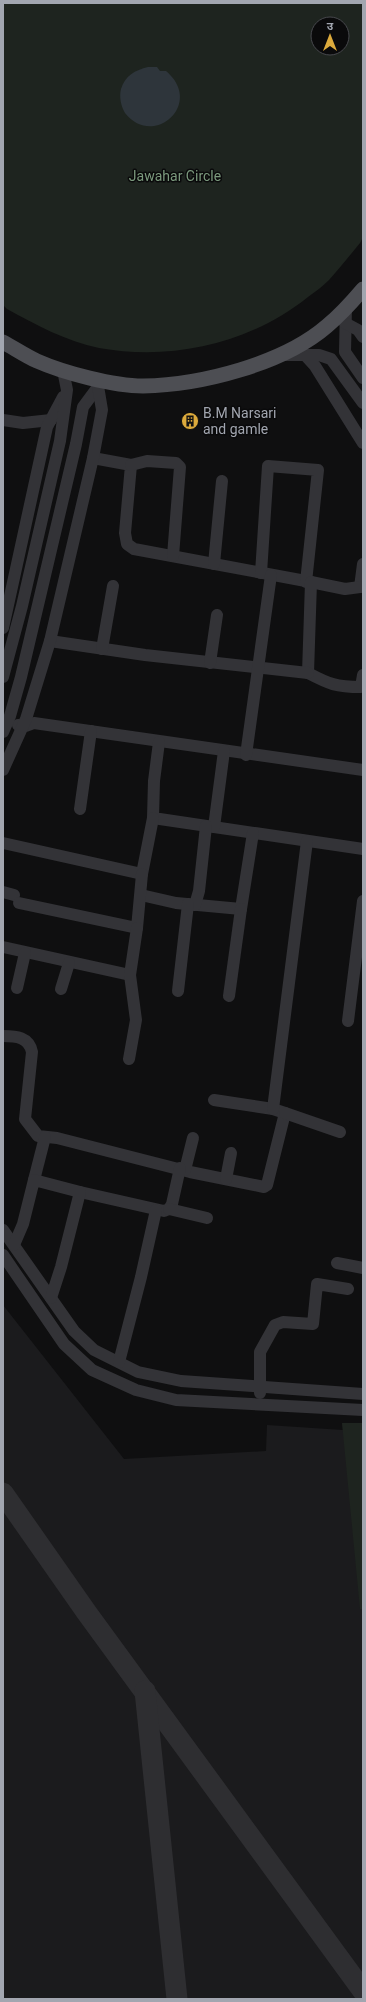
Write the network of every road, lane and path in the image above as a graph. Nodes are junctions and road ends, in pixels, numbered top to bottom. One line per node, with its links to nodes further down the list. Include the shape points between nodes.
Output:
1 (363, 289): 2 (main road)
2 (346, 307): 3 (street); 6 (main road, via 327,326 301,344)
3 (345, 323): 4 (street, via 358,330); 9 (street, via 345,352)
4 (363, 337)
5 (3, 342): 8 (main road, via 37,361)
6 (278, 354): 7 (street); 10 (main road, via 248,368 184,382 142,386)
7 (304, 354): 12 (street, via 331,359); 15 (street, via 315,366)
8 (63, 370): 10 (main road); 11 (street)
9 (363, 378)
10 (101, 383): 16 (street, via 102,410); 35 (street, via 83,407 75,452 23,669)
11 (67, 390): 14 (street); 33 (street, via 60,441)
12 (363, 403)
13 (3, 420): 14 (street, via 23,423)
14 (51, 420): 27 (street, via 47,427)
15 (363, 443)
16 (93, 458): 17 (street); 28 (street)
17 (131, 465): 19 (street, via 125,533 127,544 134,549); 19 (street, via 147,460 176,463 180,467)
18 (222, 481): 20 (street)
19 (173, 556): 20 (street)
20 (214, 564): 22 (street)
21 (363, 564): 25 (street)
22 (266, 574): 23 (street); 23 (street, via 268,466 318,470); 31 (street)
23 (308, 582): 25 (street, via 345,589); 32 (street)
24 (113, 586): 29 (street)
25 (362, 587)
26 (217, 615): 30 (street)
27 (3, 628)
28 (50, 641): 29 (street); 36 (street)
29 (102, 649): 30 (street)
30 (210, 663): 31 (street)
31 (258, 668): 32 (street); 40 (street)
32 (308, 673): 34 (street, via 330,685)
33 (3, 677)
34 (362, 683)
35 (5, 722): 36 (street)
36 (28, 723): 37 (street); 41 (street)
37 (91, 731): 38 (street); 43 (street)
38 (159, 742): 39 (street); 44 (street)
39 (224, 751): 40 (street); 45 (street)
40 (246, 755): 42 (street)
41 (3, 770)
42 (363, 770)
43 (80, 808)
44 (153, 818): 45 (street); 50 (street)
45 (210, 826): 46 (street); 54 (street, via 199,891)
46 (253, 833): 47 (street); 55 (street)
47 (307, 841): 49 (street); 69 (street)
48 (3, 843): 50 (street)
49 (363, 849)
50 (142, 874): 52 (street)
51 (12, 896): 56 (street)
52 (141, 896): 54 (street); 56 (street)
53 (363, 901): 65 (street)
54 (192, 905): 55 (street); 63 (street)
55 (242, 909): 64 (street)
56 (137, 928): 60 (street)
57 (3, 947): 58 (street)
58 (25, 953): 59 (street); 61 (street)
59 (69, 963): 60 (street); 62 (street)
60 (130, 975): 67 (street, via 136,1020)
61 (17, 988)
62 (61, 989)
63 (178, 991)
64 (230, 996)
65 (348, 1021)
66 (3, 1036): 71 (street, via 22,1038 30,1045 32,1052 25,1119 38,1136)
67 (129, 1059)
68 (214, 1100): 69 (street)
69 (279, 1111): 70 (street); 75 (street, via 268,1185)
70 (340, 1132)
71 (45, 1137): 74 (street); 76 (street)
72 (193, 1138): 74 (street)
73 (231, 1153): 75 (street)
74 (183, 1169): 75 (street); 78 (street)
75 (226, 1179)
76 (34, 1180): 77 (street); 82 (street, via 23,1224)
77 (80, 1192): 79 (street); 87 (street)
78 (169, 1209): 79 (street); 80 (street)
79 (156, 1210): 88 (street)
80 (207, 1218)
81 (3, 1230): 82 (street)
82 (14, 1245): 87 (street)
83 (3, 1255): 91 (street, via 64,1344 92,1370 136,1390 176,1400)
84 (337, 1263): 85 (street)
85 (363, 1268)
86 (348, 1289): 89 (street, via 317,1284 313,1324 278,1322 275,1325 260,1352)
87 (51, 1298): 88 (street, via 74,1331 94,1350)
88 (119, 1362): 89 (street, via 138,1372 181,1381)
89 (260, 1386): 90 (street); 91 (street)
90 (363, 1394)
91 (260, 1404): 92 (street)
92 (363, 1410)

